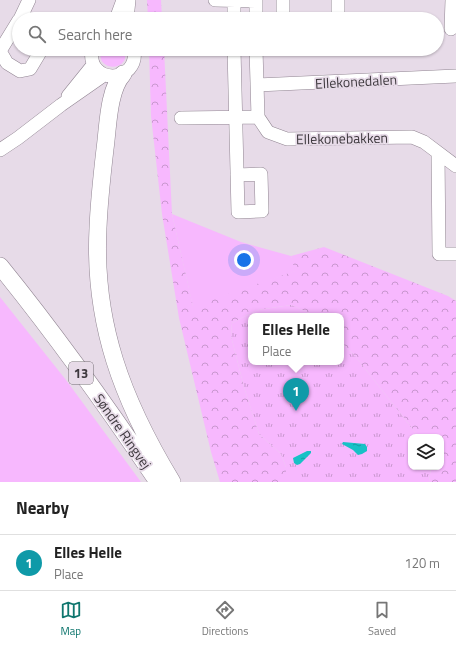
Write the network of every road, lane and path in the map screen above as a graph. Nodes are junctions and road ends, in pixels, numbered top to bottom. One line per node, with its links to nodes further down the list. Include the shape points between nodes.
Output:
1 (123, 0): 9 (street)
2 (128, 0): 10 (street)
3 (215, 0): 7 (street)
4 (283, 0): 13 (street)
5 (338, 0): 14 (street)
6 (452, 0): 15 (street)
7 (234, 1): 8 (street); 11 (street)
8 (256, 1): 12 (street)
9 (119, 12)
10 (127, 12)
11 (234, 12)
12 (256, 12)
13 (283, 12)
14 (338, 12)
15 (451, 30)
16 (12, 32): 17 (street, via 0,51 7,63 20,71 30,69)
17 (38, 56)
18 (91, 56): 22 (street)
19 (134, 56): 23 (street, via 132,66)
20 (234, 56): 28 (street)
21 (256, 56): 26 (street)
22 (93, 65): 24 (street); 27 (street)
23 (123, 74): 24 (street); 40 (main road, via 116,84 112,100 101,191 98,264 101,303 117,369 128,398)
24 (104, 75): 27 (street)
25 (456, 76): 26 (street, Ellekonedalen)
26 (257, 85): 29 (street)
27 (61, 105): 31 (street)
28 (236, 117): 29 (street); 30 (street); 34 (street)
29 (258, 117): 32 (street, Ellekonebakken, via 268,132 286,139 412,137 424,142)
30 (181, 118)
31 (0, 150)
32 (438, 153): 33 (street, Ellekonebakken); 35 (street, via 439,254)
33 (456, 166)
34 (237, 176)
35 (456, 254)
36 (0, 266): 39 (main road, Søndre Ringvej / 13, via 65,350)
37 (0, 284): 38 (main road)
38 (154, 482)
39 (158, 482)
40 (172, 482)

